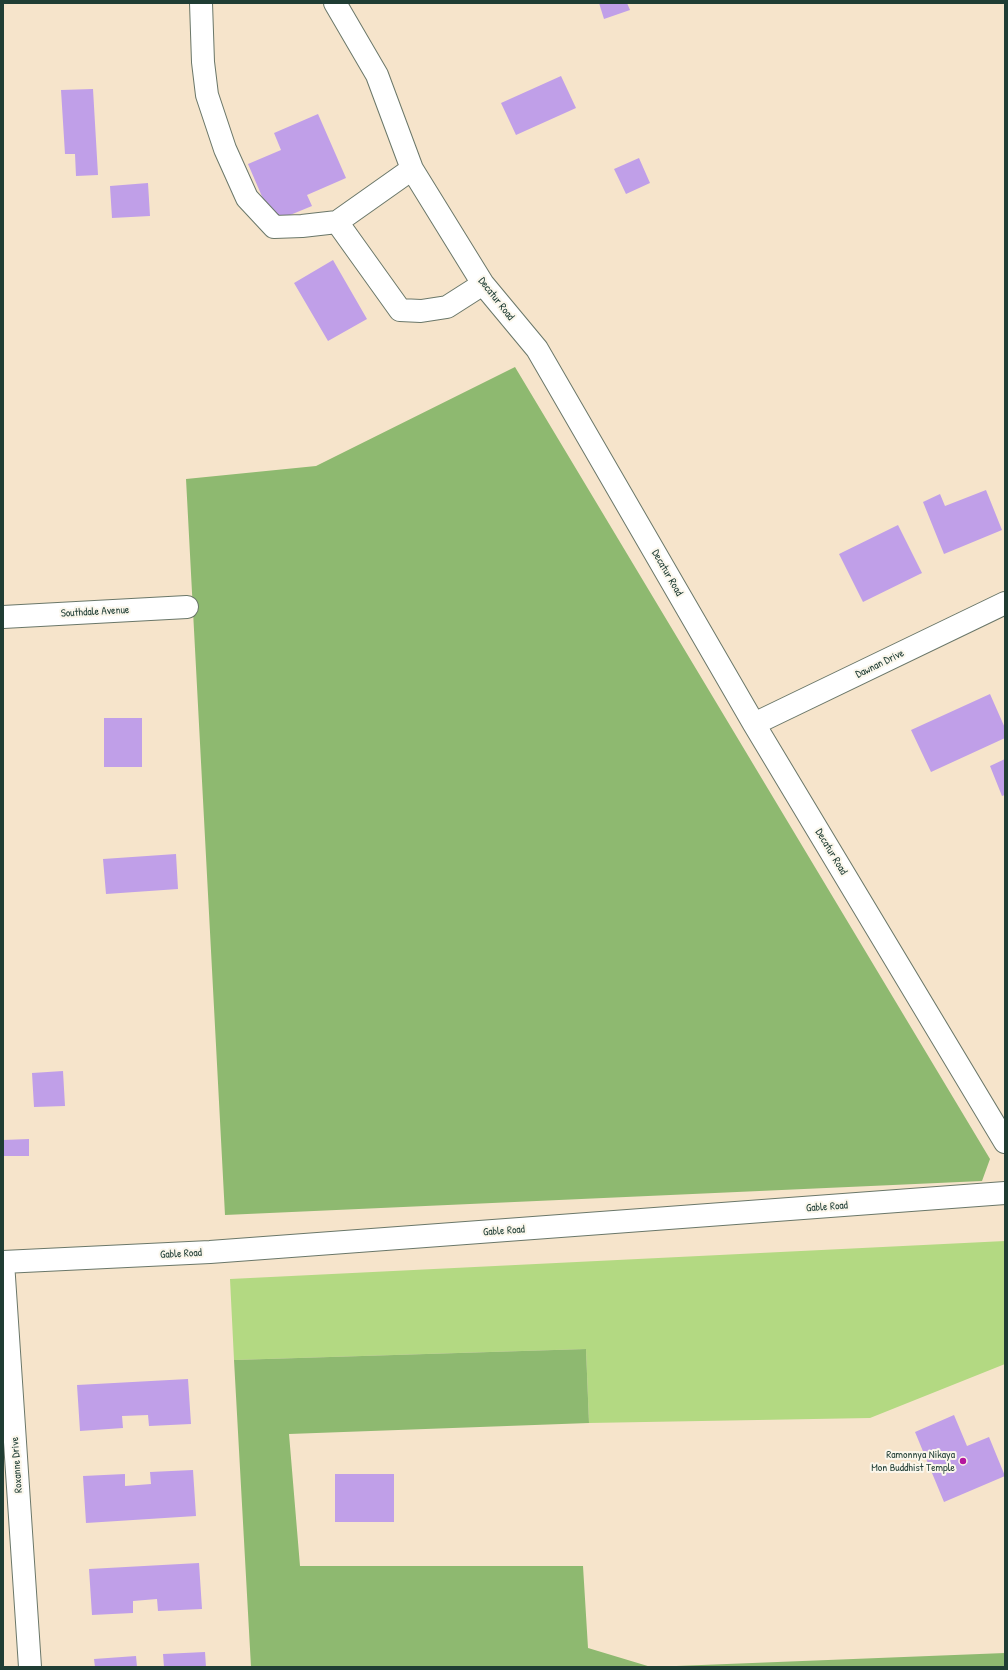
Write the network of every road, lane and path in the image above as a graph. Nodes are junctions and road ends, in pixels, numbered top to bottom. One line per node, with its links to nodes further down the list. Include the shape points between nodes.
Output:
1 (201, 3): 4 (street, via 206,94 225,149 247,198 274,227)
2 (335, 3): 3 (street, Decatur Road, via 377,75)
3 (412, 169): 4 (street); 5 (street, Decatur Road)
4 (337, 222): 5 (street, via 400,310 421,311 447,307)
5 (483, 284): 9 (street, Decatur Road, via 537,349)
6 (187, 607): 8 (street, Southdale Avenue)
7 (1003, 609): 9 (street, Dawnan Drive)
8 (3, 617)
9 (754, 724): 10 (street, Decatur Road)
10 (1005, 1142)
11 (1005, 1193): 12 (street, Gable Road, via 210,1252)
12 (3, 1262): 13 (street, Roxanne Drive)
13 (30, 1667)

